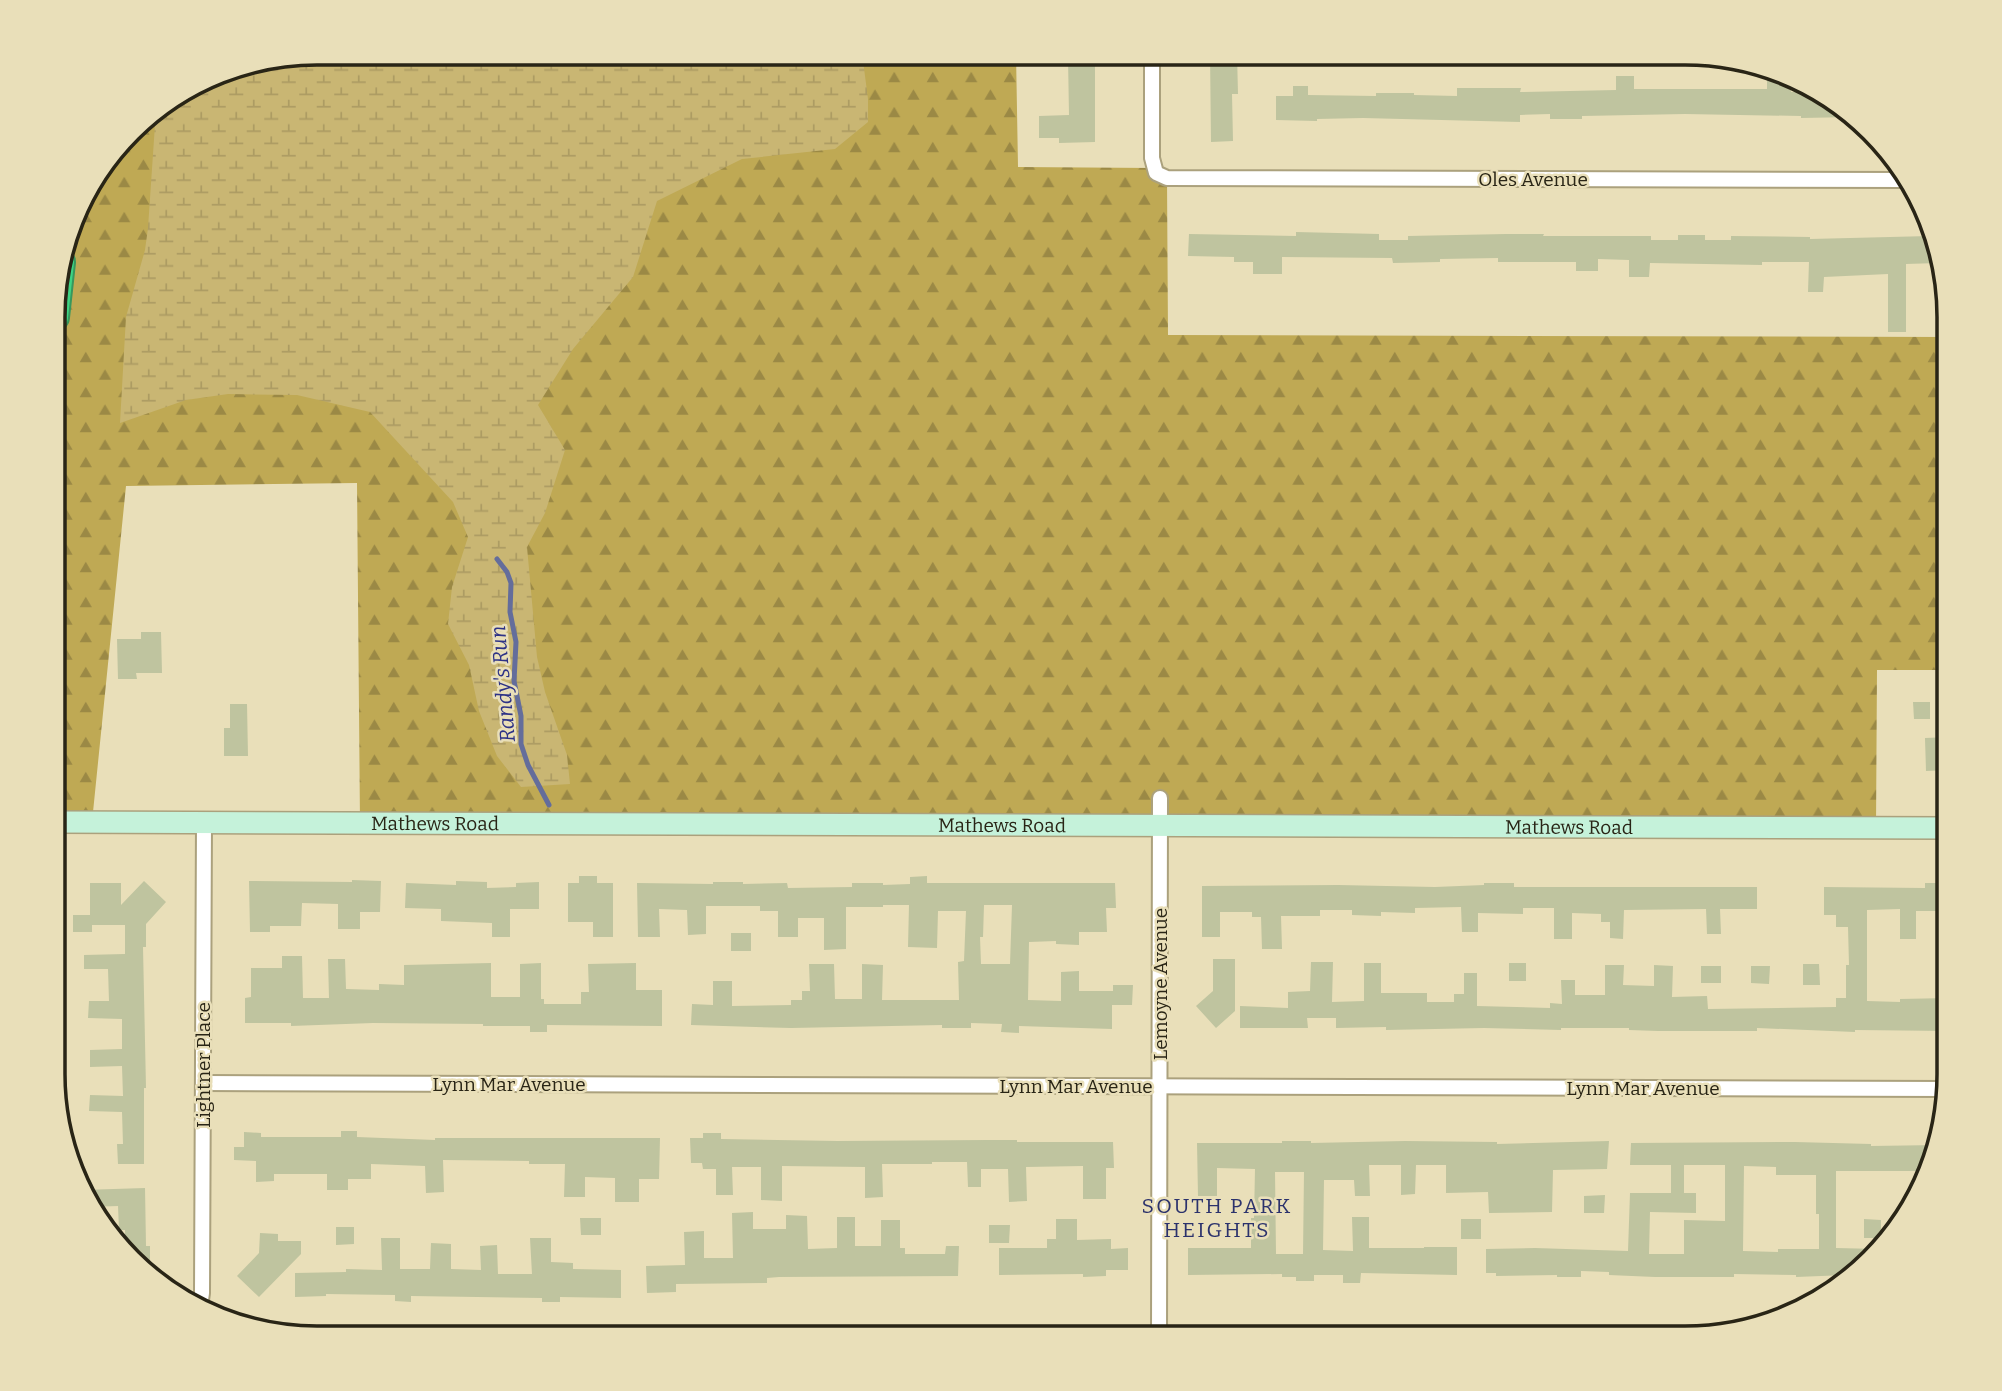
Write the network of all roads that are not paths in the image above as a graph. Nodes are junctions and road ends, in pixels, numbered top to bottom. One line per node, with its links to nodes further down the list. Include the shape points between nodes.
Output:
1 (1152, 65): 2 (street, Oles Avenue, via 1152,158 1156,173 1167,178)
2 (1897, 180)
3 (1160, 798): 6 (street, Lemoyne Avenue)
4 (65, 822): 5 (street, Mathews Road)
5 (204, 822): 6 (street, Mathews Road); 8 (street, Lightner Place)
6 (1161, 826): 7 (street, Mathews Road); 9 (street, Lemoyne Avenue)
7 (1937, 828)
8 (203, 1083): 9 (street, Lynn Mar Avenue); 11 (street, Lightner Place)
9 (1160, 1087): 10 (street, Lynn Mar Avenue); 12 (street, Lemoyne Avenue)
10 (1937, 1090)
11 (201, 1298)
12 (1159, 1326)

